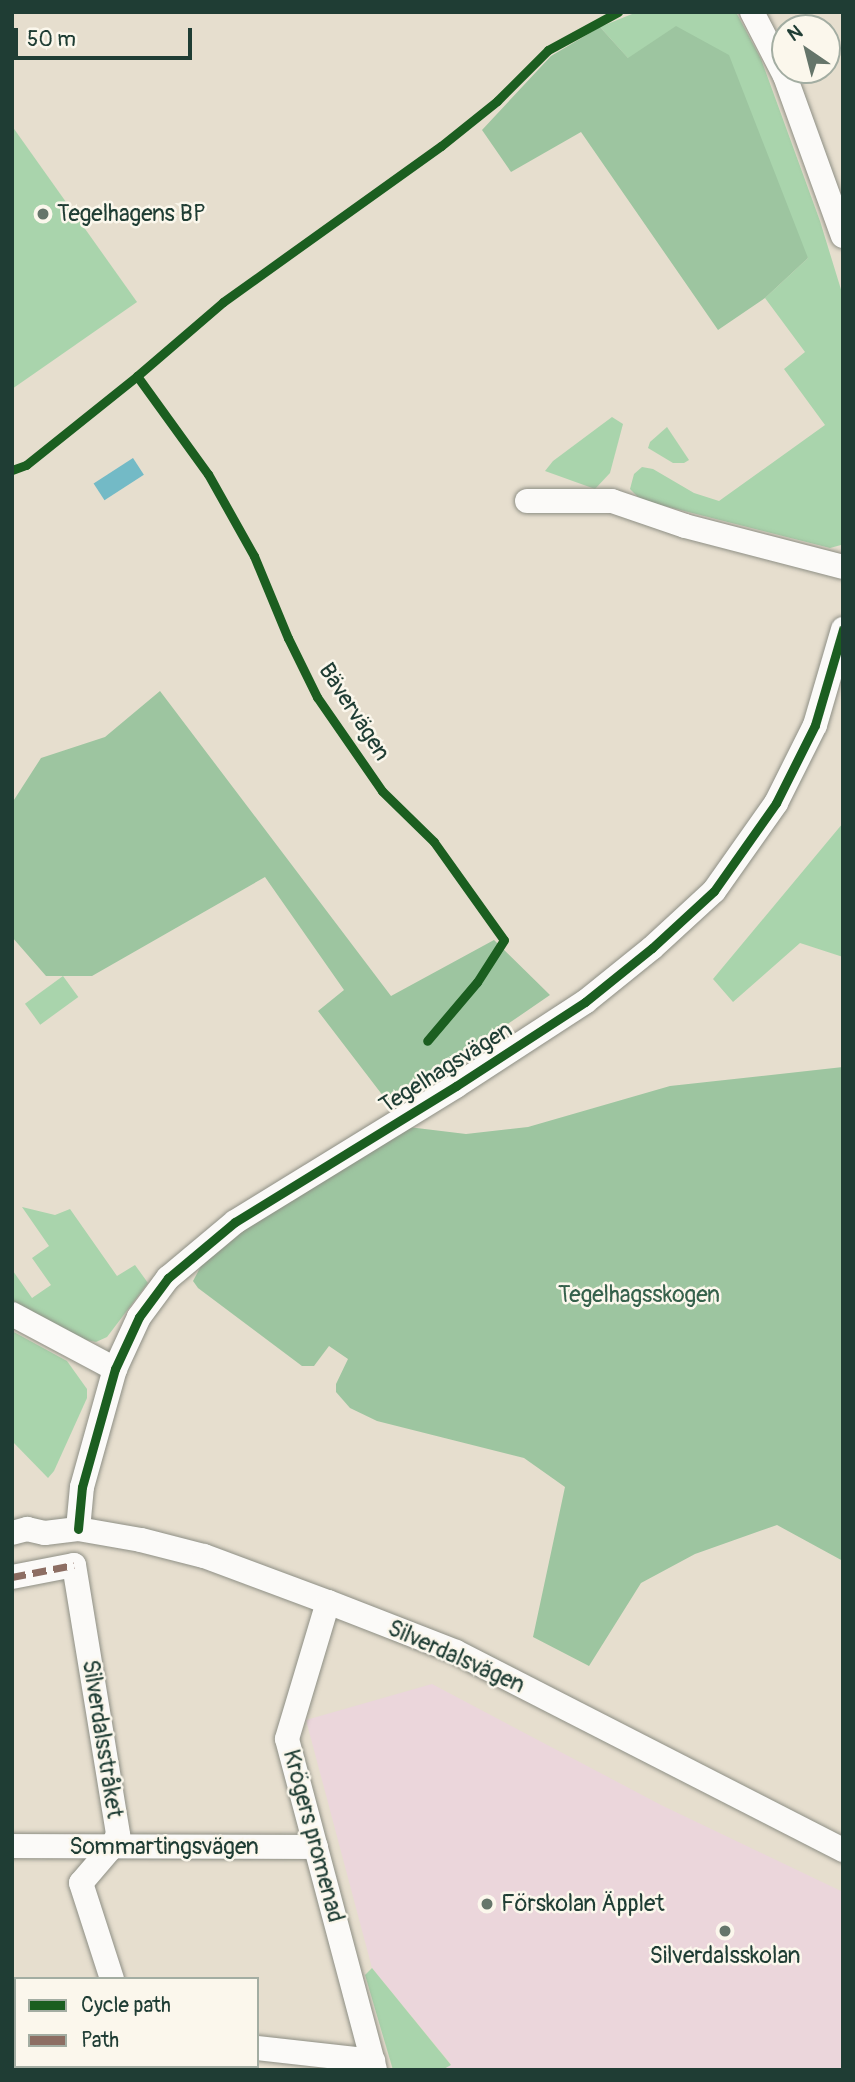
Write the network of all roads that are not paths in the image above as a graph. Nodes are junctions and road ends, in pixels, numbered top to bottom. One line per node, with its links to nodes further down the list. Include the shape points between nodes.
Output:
1 (752, 12): 2 (street, via 785,76)
2 (843, 236)
3 (527, 501): 4 (street, via 612,501 685,526)
4 (843, 567)
5 (843, 629): 7 (street, Tegelhagsvägen, via 810,736 776,803 714,891 585,1002 235,1222 168,1278 139,1317)
6 (12, 1314): 7 (street)
7 (115, 1369): 8 (street, Tegelhagsvägen, via 82,1487)
8 (78, 1529): 10 (street, Silverdalsvägen); 13 (street, Silverdalsvägen, via 204,1556)
9 (12, 1533): 10 (street, Silverdalsvägen, via 27,1529)
10 (45, 1533): 11 (street, Silverdalsvägen)
11 (12, 1549)
12 (12, 1577): 16 (street, Silverdalsstråket, via 74,1566 118,1835)
13 (328, 1602): 15 (street, Krögers promenad, via 287,1739); 17 (street, Silverdalsvägen, via 456,1652)
14 (12, 1846): 16 (street, Sommartingsvägen)
15 (316, 1847): 16 (street, Sommartingsvägen); 20 (street, Krögers promenad)
16 (111, 1848): 18 (street, Silverdalsstråket, via 81,1883)
17 (843, 1850)
18 (112, 1977)
19 (259, 2048): 20 (street)
20 (374, 2065)

